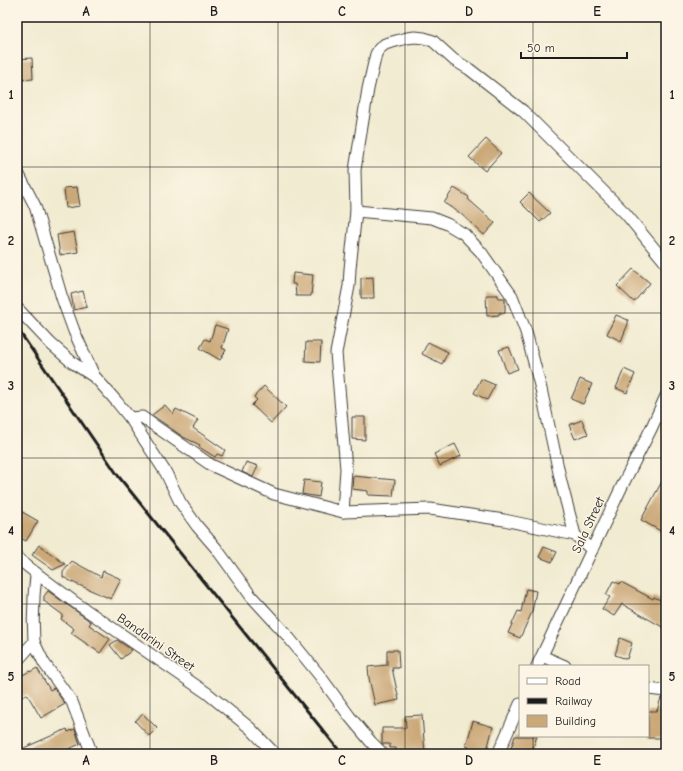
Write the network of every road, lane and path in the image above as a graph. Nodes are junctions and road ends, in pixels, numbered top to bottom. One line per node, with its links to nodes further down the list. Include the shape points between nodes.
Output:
1 (17, 172): 5 (street, via 35,206 62,298)
2 (356, 211): 3 (street, via 356,170 376,54 385,44 407,38 424,38 433,41 454,60 523,111 626,214); 8 (street, via 349,286 336,353 346,468); 9 (street, via 432,218 448,224 464,234 481,252 512,296 532,353)
3 (666, 264)
4 (17, 308): 5 (street, via 51,344)
5 (96, 378): 7 (street)
6 (666, 396): 10 (street, Sala Street)
7 (130, 418): 8 (street, via 142,416 211,465 274,494); 22 (street, via 166,472 180,502 197,526 251,596 285,632 350,717)
8 (343, 512): 9 (street, via 430,509 504,520)
9 (575, 535): 10 (street)
10 (592, 550): 15 (street, Sala Street)
11 (17, 558): 12 (street, Bandarini Street)
12 (36, 573): 13 (street); 21 (street, Bandarini Street, via 207,694 250,728)
13 (34, 642): 14 (street); 20 (street, via 44,663 72,702)
14 (17, 660)
15 (540, 661): 16 (street)
16 (560, 665)
17 (649, 689): 18 (street)
18 (666, 691)
19 (519, 706): 23 (street)
20 (90, 753)
21 (275, 754)
22 (383, 754)
23 (498, 754)

